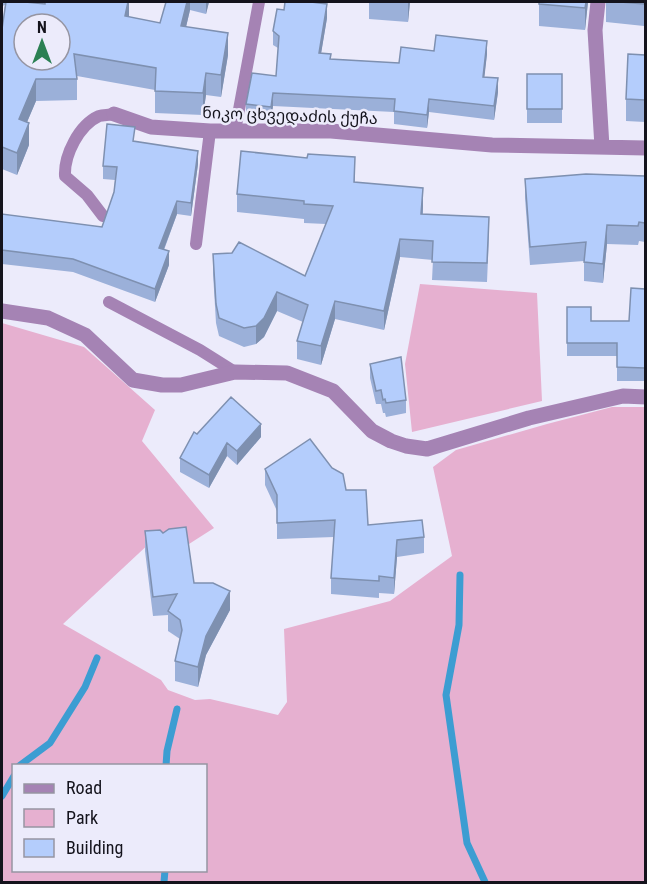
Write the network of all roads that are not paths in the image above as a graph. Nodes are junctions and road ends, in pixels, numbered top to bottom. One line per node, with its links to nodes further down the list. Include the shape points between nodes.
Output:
1 (259, 2): 5 (lane)
2 (598, 2): 6 (street, via 595,30)
3 (114, 114): 4 (street, ნიკო ცხვედაძის ქუჩა, via 151,127); 8 (lane, ნიკო ცხვედაძის ქუჩა, via 99,116 79,133 65,169 65,176)
4 (210, 130): 5 (street, ნიკო ცხვედაძის ქუჩა); 9 (lane)
5 (235, 131): 6 (street, ნიკო ცხვედაძის ქუჩა, via 332,131 492,145)
6 (602, 147): 7 (street, ნიკო ცხვედაძის ქუჩა)
7 (645, 148)
8 (103, 216)
9 (196, 244)
10 (109, 302): 12 (lane)
11 (2, 311): 12 (street, via 48,318 85,335 134,380 181,385)
12 (235, 372): 13 (street, via 287,373 333,391 372,431 391,441 427,449 530,418 623,396)
13 (645, 397)

